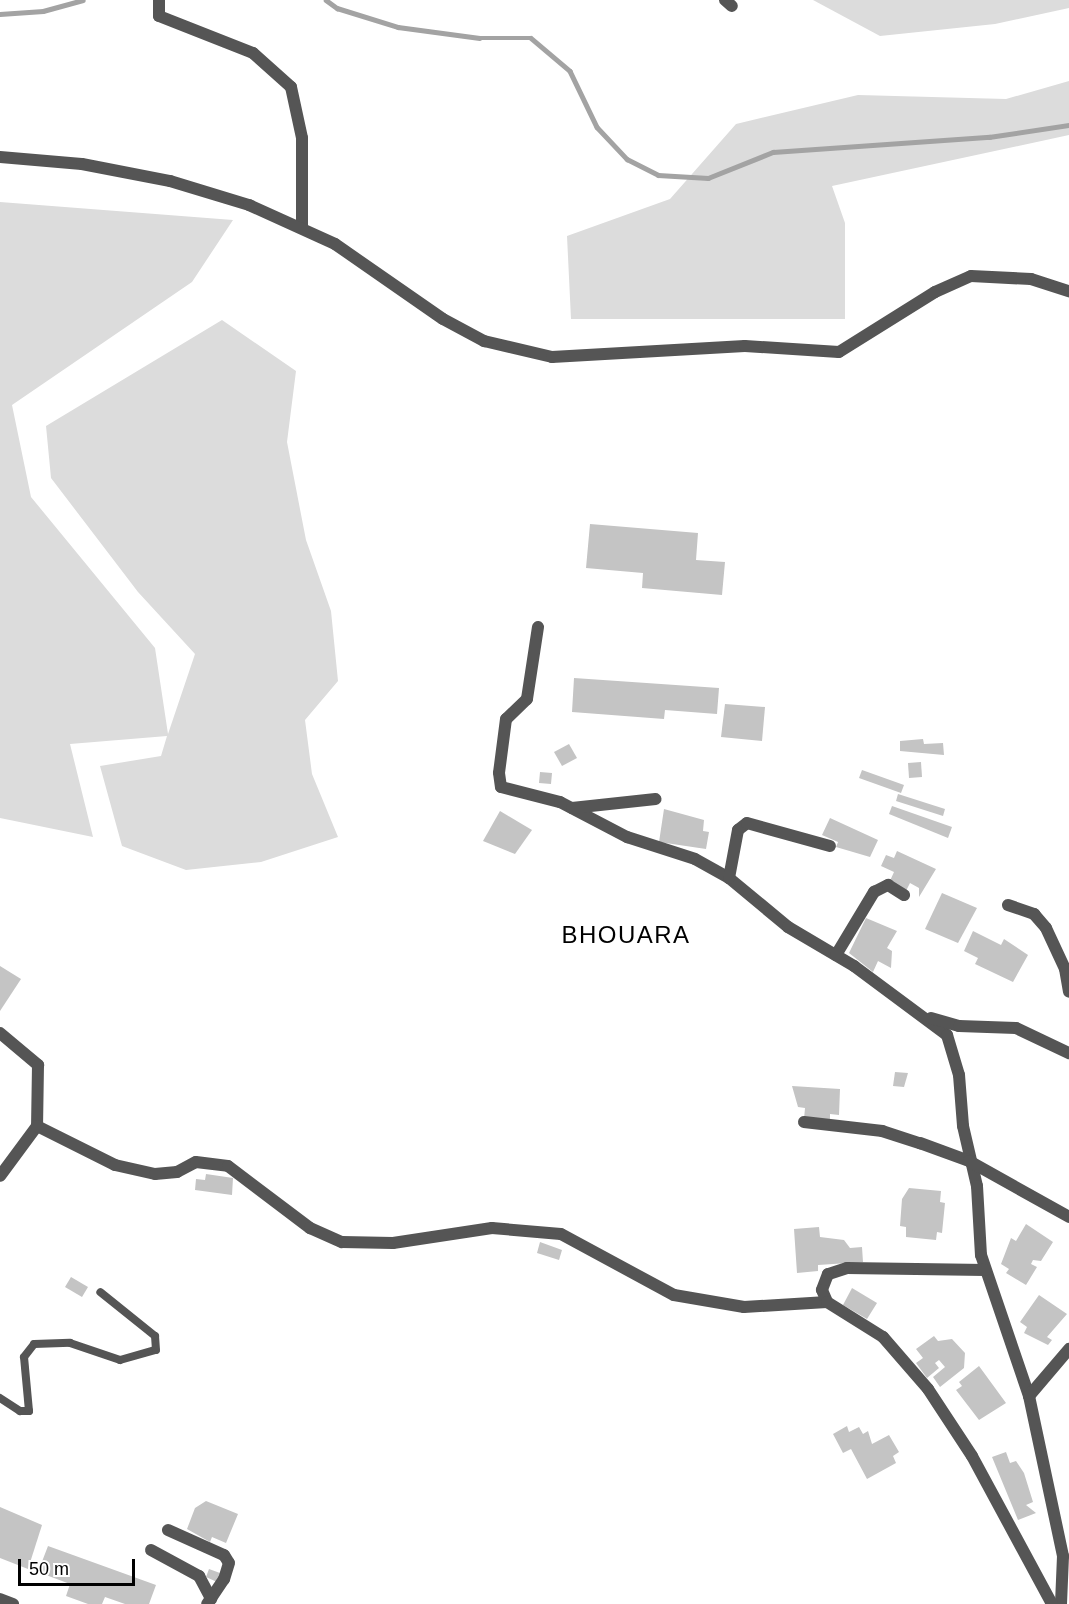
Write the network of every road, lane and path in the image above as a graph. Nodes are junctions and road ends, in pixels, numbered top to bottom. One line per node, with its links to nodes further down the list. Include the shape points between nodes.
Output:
1 (159, 0): 3 (street, via 159,16 253,53 291,87 302,138)
2 (0, 157): 3 (street, via 82,164 170,181)
3 (302, 226): 4 (street, via 465,331 505,349 552,357 745,346 839,352 935,292 971,276 1031,279)
4 (1069, 291)
5 (538, 627): 7 (street, via 527,699 506,719 498,773 501,787)
6 (656, 799): 7 (street)
7 (572, 808): 9 (street, via 627,837 695,859)
8 (830, 846): 9 (street, via 747,823 738,830)
9 (729, 878): 12 (street, via 788,927)
10 (904, 895): 12 (street, via 882,885)
11 (1008, 906): 13 (street, via 1034,914 1046,928 1065,969)
12 (836, 955): 14 (street)
13 (1069, 992)
14 (930, 1018): 16 (street, via 958,1026 1016,1028); 19 (street, via 947,1035 955,1055)
15 (0, 1033): 18 (street, via 38,1065)
16 (1069, 1053)
17 (804, 1122): 19 (street, via 882,1131)
18 (37, 1126): 20 (street); 24 (street, via 115,1164 155,1174 177,1172 196,1162 228,1166 310,1228 342,1242 393,1243 492,1228 561,1234 674,1294 744,1307)
19 (969, 1161): 21 (street); 22 (street, via 977,1186)
20 (0, 1176)
21 (1069, 1217)
22 (985, 1270): 24 (street, via 835,1270 824,1281); 26 (street)
23 (100, 1292): 27 (lane, via 155,1336 156,1350 120,1360 70,1343 34,1344 24,1357 32,1407 24,1413)
24 (827, 1302): 33 (street, via 883,1337 928,1389 972,1456)
25 (1069, 1349): 26 (street)
26 (1029, 1396): 34 (street, via 1064,1556)
27 (0, 1398)
28 (168, 1530): 31 (street, via 224,1555 229,1563)
29 (151, 1550): 31 (street, via 199,1576)
30 (0, 1599): 32 (street)
31 (209, 1601)
32 (14, 1604)
33 (1052, 1604)
34 (1061, 1604)

